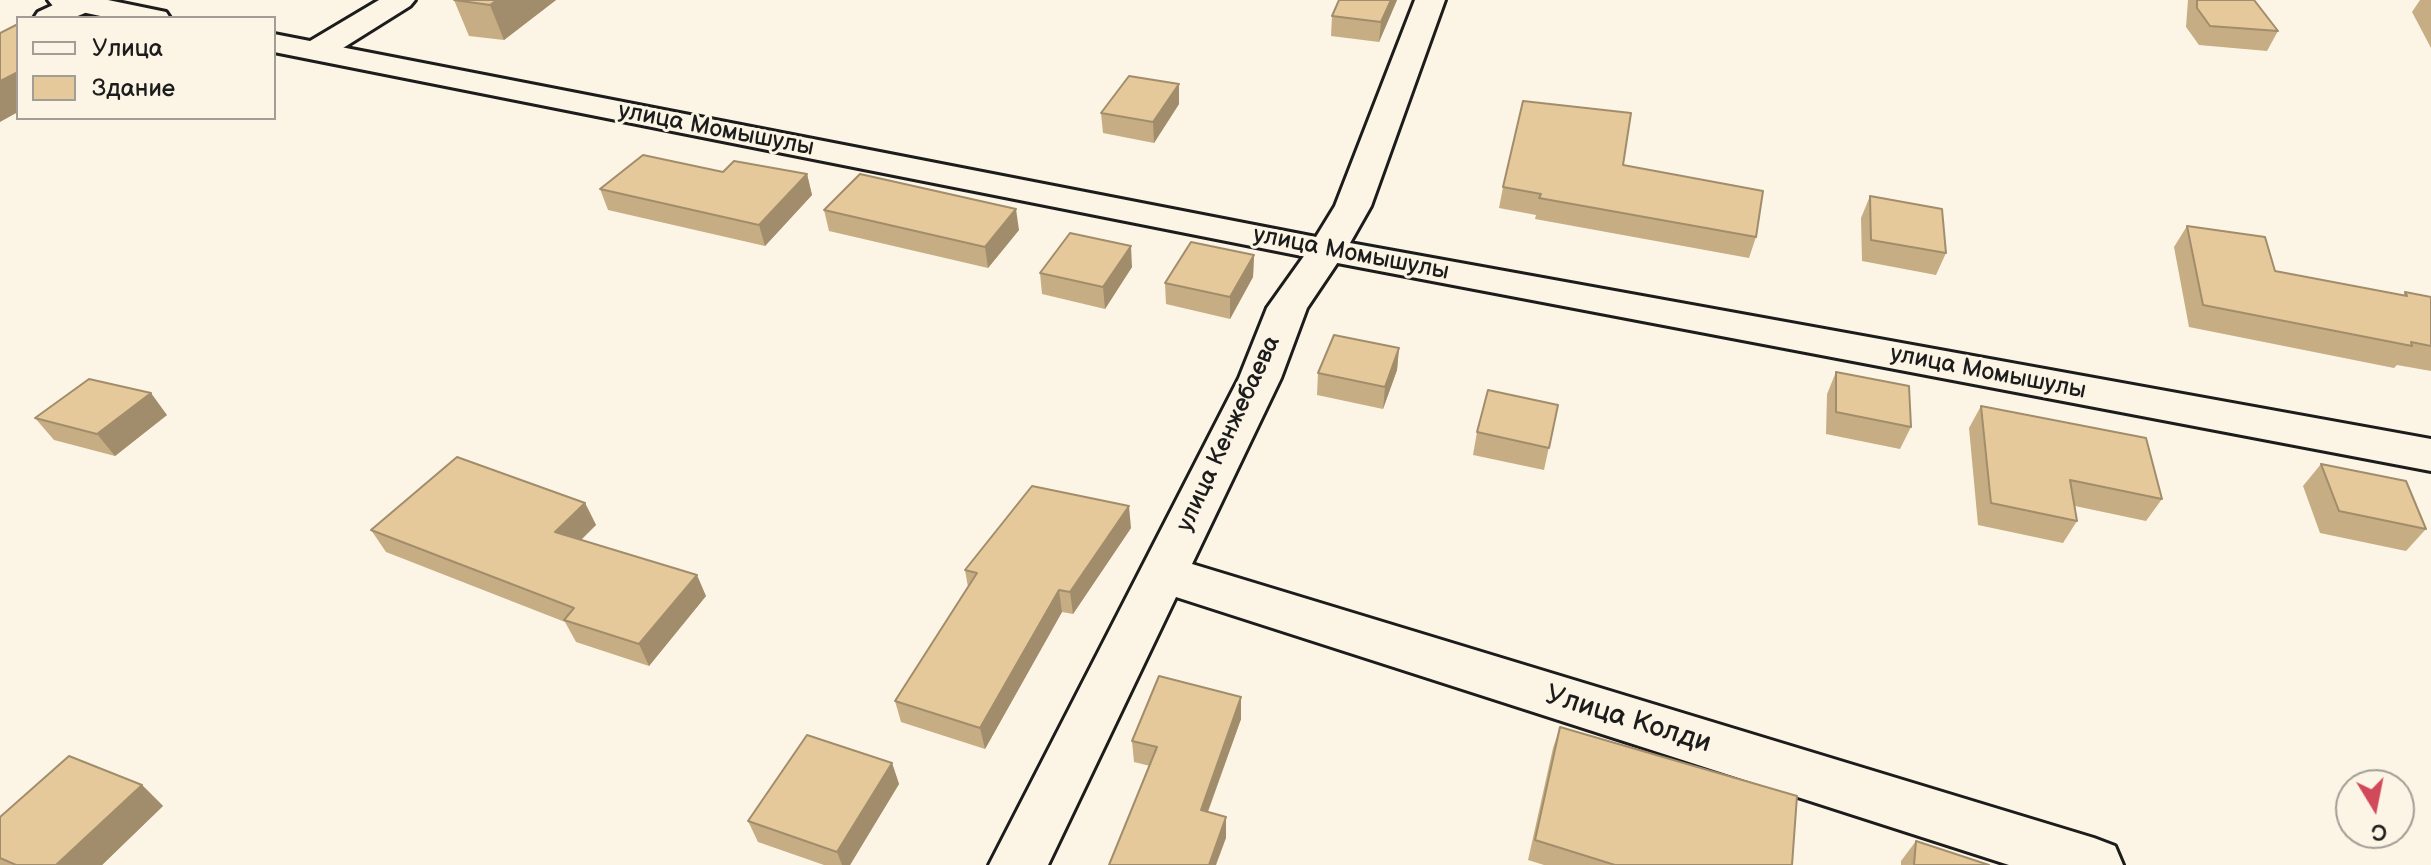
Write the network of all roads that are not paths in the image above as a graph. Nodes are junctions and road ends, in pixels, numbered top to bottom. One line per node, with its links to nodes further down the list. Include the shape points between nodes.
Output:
1 (400, 0): 7 (street)
2 (1430, 0): 8 (street, улица Кенжебаева, via 1353,206)
3 (72, 1): 4 (street); 5 (street)
4 (52, 16)
5 (145, 16)
6 (276, 43): 7 (street, улица Момышулы)
7 (316, 51): 8 (street, улица Момышулы)
8 (1327, 250): 9 (street, улица Момышулы); 10 (street, улица Кенжебаева, via 1287,308 1260,378)
9 (2431, 455)
10 (1163, 574): 11 (street, улица Кенжебаева); 12 (street, Улица Колди)
11 (1018, 865)
12 (2094, 865)

